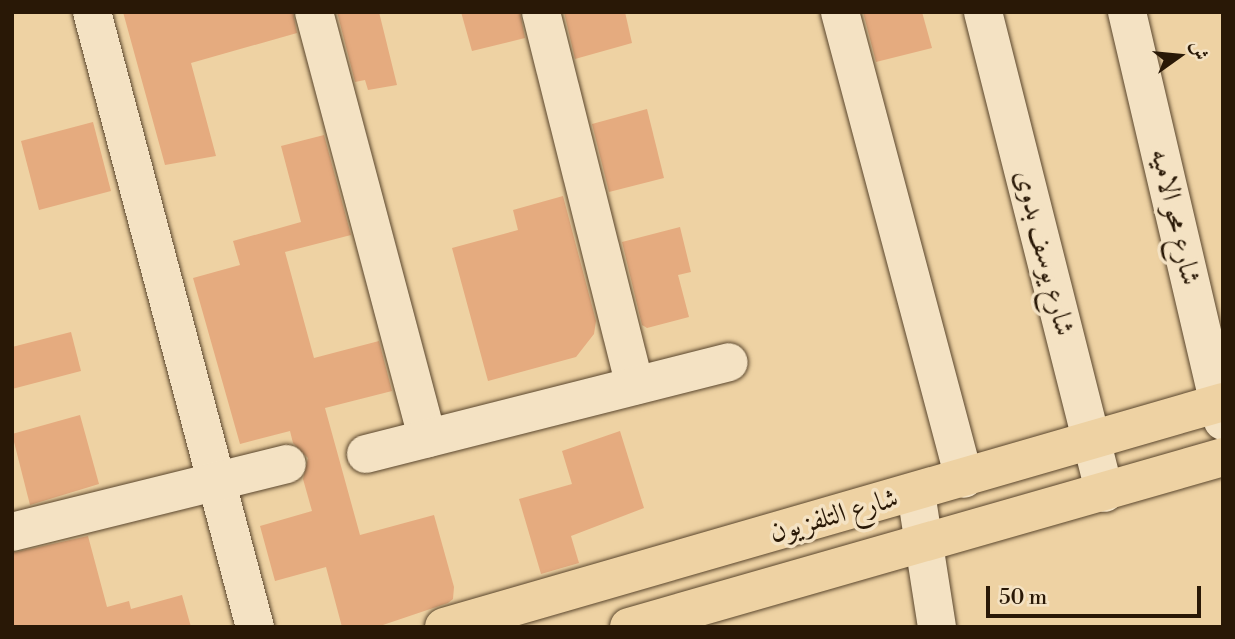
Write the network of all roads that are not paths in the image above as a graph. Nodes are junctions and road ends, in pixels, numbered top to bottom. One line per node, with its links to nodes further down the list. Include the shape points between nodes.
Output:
1 (92, 12): 16 (street)
2 (314, 12): 10 (street)
3 (541, 12): 8 (street)
4 (840, 12): 15 (street)
5 (983, 12): 11 (street, شارع يوسف بدوى)
6 (1127, 12): 9 (street, شارع محو الاميه)
7 (729, 362): 8 (street)
8 (635, 385): 10 (street)
9 (1221, 409): 11 (main road, شارع التلفزيون)
10 (427, 438): 12 (street)
11 (1092, 442): 15 (main road, شارع التلفزيون); 18 (street, شارع يوسف بدوى)
12 (366, 454)
13 (1223, 457): 18 (main road, شارع التلفزيون)
14 (287, 464): 16 (street)
15 (964, 478): 17 (main road, شارع التلفزيون)
16 (216, 481): 19 (street); 22 (street)
17 (915, 493): 20 (street); 23 (main road, شارع التلفزيون)
18 (1105, 493): 20 (main road, شارع التلفزيون)
19 (12, 532)
20 (923, 545): 21 (main road, شارع التلفزيون); 25 (street)
21 (693, 618): 24 (main road, شارع التلفزيون)
22 (255, 627)
23 (444, 627)
24 (629, 627)
25 (937, 627)

